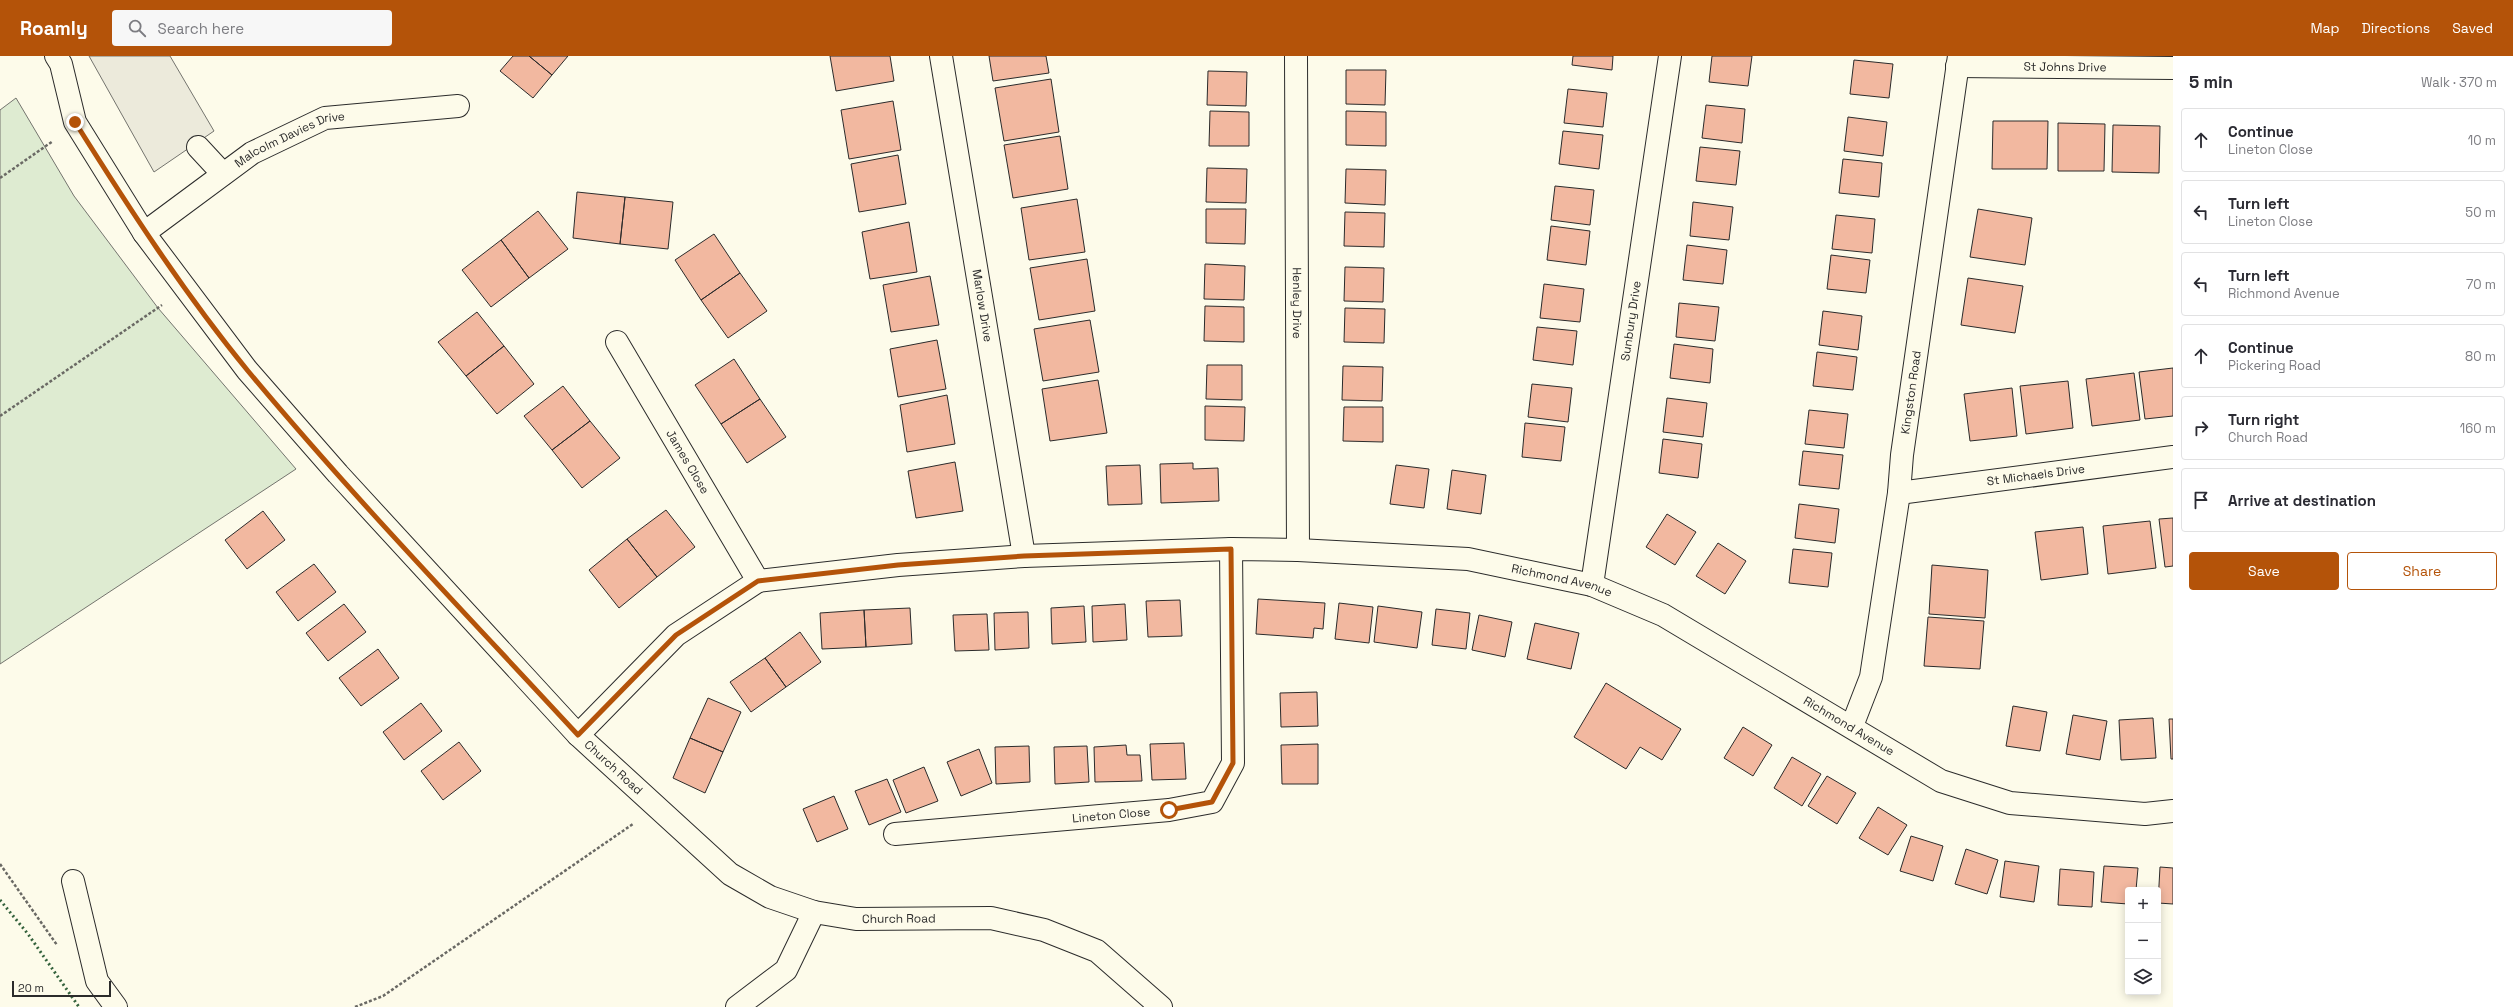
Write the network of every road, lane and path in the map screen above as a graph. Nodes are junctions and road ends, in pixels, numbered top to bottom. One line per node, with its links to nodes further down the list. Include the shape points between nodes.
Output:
1 (56, 56): 12 (street, Church Road, via 61,64 75,122)
2 (941, 56): 20 (street, Marlow Drive)
3 (1296, 56): 19 (street, Henley Drive)
4 (1670, 56): 22 (street, Sunbury Drive)
5 (1958, 61): 6 (street, St Johns Drive); 17 (street, Kingston Road, via 1904,439)
6 (2173, 68)
7 (458, 106): 10 (street, Malcolm Davies Drive, via 325,118 252,153)
8 (56, 139): 11 (path)
9 (198, 147): 10 (street)
10 (223, 174): 12 (street, Malcolm Davies Drive)
11 (0, 178)
12 (144, 233): 24 (street, Church Road, via 247,370 338,474)
13 (164, 303): 15 (path)
14 (617, 342): 21 (street, James Close)
15 (0, 416)
16 (2173, 457): 17 (street, St Michaels Drive)
17 (1899, 493): 23 (street, Kingston Road, via 1871,677)
18 (1231, 549): 19 (street, Richmond Avenue); 20 (street, Richmond Avenue); 27 (street, Lineton Close, via 1233,763 1212,802 1169,810)
19 (1298, 550): 22 (street, Richmond Avenue, via 1468,559)
20 (1024, 556): 21 (street, Richmond Avenue, via 898,565)
21 (758, 581): 24 (street, via 676,635)
22 (1592, 585): 23 (street, Richmond Avenue, via 1662,615)
23 (1852, 726): 26 (street, Richmond Avenue, via 1941,781 2010,803 2145,814)
24 (578, 735): 25 (street, Church Road)
25 (656, 804): 30 (street, Church Road, via 730,874 770,897); 33 (path, via 624,832 383,996)
26 (2173, 811)
27 (895, 834)
28 (0, 864): 31 (path)
29 (73, 881): 32 (street, via 97,981)
30 (814, 912): 34 (street, via 786,970); 35 (street, Church Road, via 856,919 992,918 1044,930 1097,952)
31 (60, 948)
32 (116, 1007)
33 (355, 1007)
34 (737, 1007)
35 (1161, 1007)

